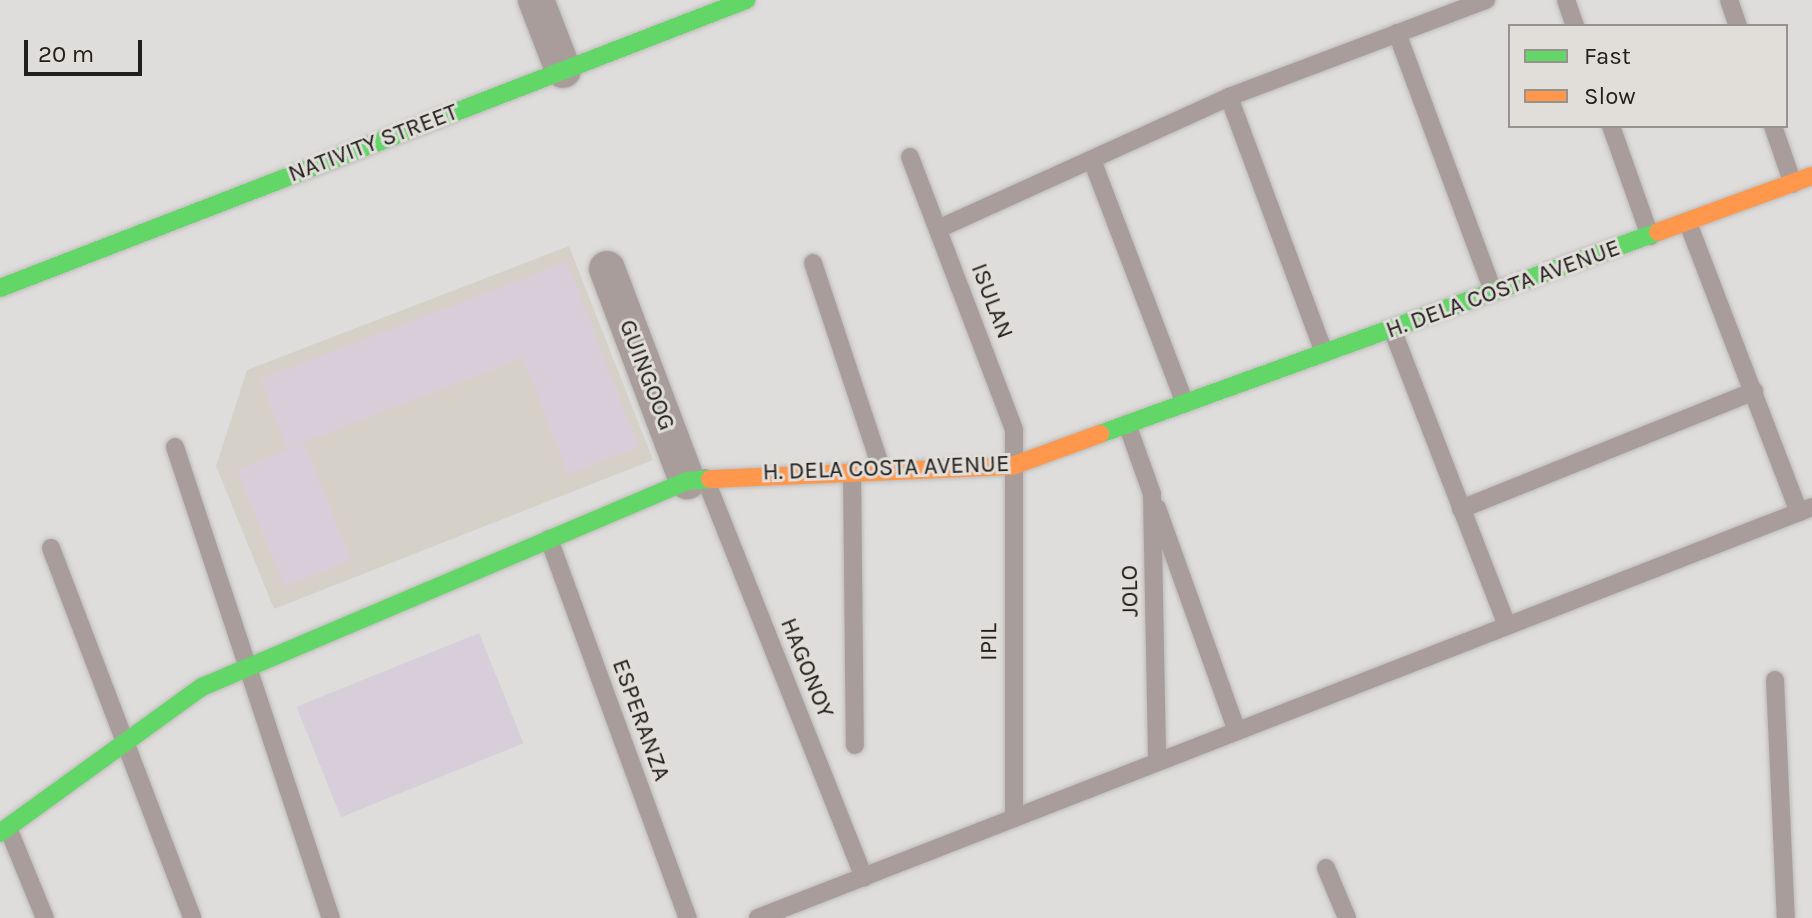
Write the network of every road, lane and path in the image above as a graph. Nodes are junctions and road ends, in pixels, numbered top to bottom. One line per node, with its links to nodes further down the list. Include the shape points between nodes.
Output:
1 (536, 0): 9 (street)
2 (746, 0): 9 (street, NATIVITY STREET)
3 (1486, 0): 8 (lane)
4 (1566, 0): 6 (lane)
5 (1729, 0): 7 (lane)
6 (1574, 24)
7 (1737, 24)
8 (1397, 33): 10 (lane); 23 (lane)
9 (563, 70): 22 (street, NATIVITY STREET)
10 (1229, 97): 14 (lane); 25 (lane)
11 (1612, 128): 19 (lane)
12 (1774, 128): 16 (lane)
13 (910, 157): 18 (lane, ISULAN)
14 (1092, 160): 18 (lane); 27 (lane)
15 (1812, 176): 16 (street, H. DELA COSTA AVENUE)
16 (1793, 184): 17 (street, H. DELA COSTA AVENUE)
17 (1688, 223): 19 (street, H. DELA COSTA AVENUE); 26 (lane)
18 (938, 229): 30 (lane, ISULAN, via 1009,412)
19 (1650, 237): 23 (street, H. DELA COSTA AVENUE)
20 (813, 263): 32 (lane)
21 (607, 269): 33 (street, GUINGOOG)
22 (0, 288)
23 (1492, 289): 24 (street, H. DELA COSTA AVENUE)
24 (1392, 329): 25 (street, H. DELA COSTA AVENUE); 35 (lane)
25 (1324, 353): 27 (street, H. DELA COSTA AVENUE)
26 (1754, 391): 35 (lane); 36 (lane)
27 (1185, 403): 28 (street, H. DELA COSTA AVENUE)
28 (1127, 424): 30 (street, H. DELA COSTA AVENUE); 34 (lane, JOLO)
29 (175, 447): 40 (lane)
30 (1012, 466): 32 (street, H. DELA COSTA AVENUE); 47 (lane, IPIL)
31 (852, 471): 32 (street, H. DELA COSTA AVENUE); 33 (street, H. DELA COSTA AVENUE); 44 (lane)
32 (882, 471)
33 (696, 479): 37 (street, H. DELA COSTA AVENUE); 50 (lane, HAGONOY)
34 (1152, 494): 42 (lane); 45 (lane, JOLO)
35 (1461, 509): 39 (lane)
36 (1805, 509): 39 (lane)
37 (549, 539): 40 (street, H. DELA COSTA AVENUE); 54 (lane, ESPERANZA)
38 (51, 548): 43 (lane)
39 (1507, 625): 42 (lane)
40 (245, 666): 43 (street, H. DELA COSTA AVENUE, via 202,687); 53 (lane)
41 (1775, 680): 57 (lane)
42 (1237, 731): 45 (lane)
43 (123, 742): 48 (street, H. DELA COSTA AVENUE); 52 (lane)
44 (855, 745)
45 (1157, 762): 47 (lane)
46 (0, 807): 48 (lane)
47 (1014, 818): 50 (lane)
48 (4, 830): 51 (lane)
49 (1326, 868): 56 (lane)
50 (864, 877): 55 (lane)
51 (45, 918)
52 (192, 918)
53 (331, 918)
54 (688, 918)
55 (758, 918)
56 (1347, 918)
57 (1786, 918)

